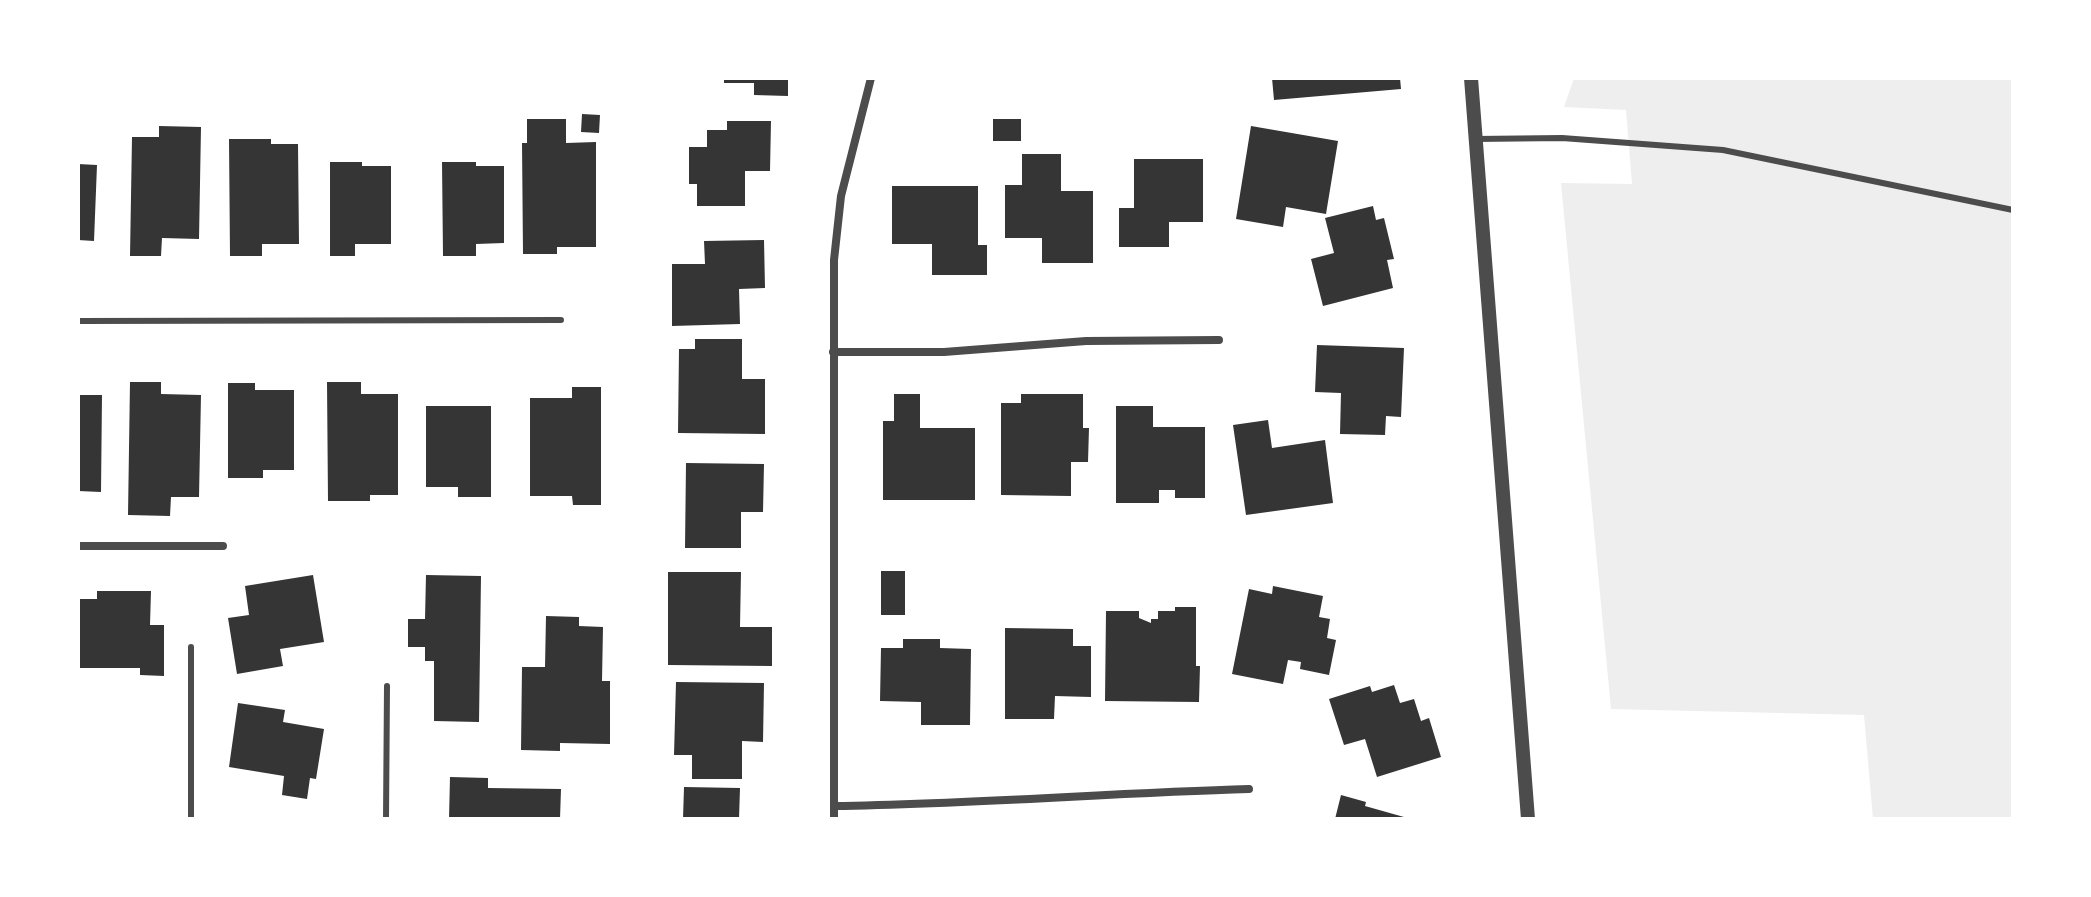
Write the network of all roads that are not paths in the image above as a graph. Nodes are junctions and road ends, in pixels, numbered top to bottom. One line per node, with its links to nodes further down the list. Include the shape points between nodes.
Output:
1 (871, 78): 8 (street, via 841,196)
2 (1471, 78): 3 (street)
3 (1475, 139): 4 (lane, via 1562,138 1723,150); 18 (street)
4 (2013, 210)
5 (561, 320): 6 (lane)
6 (78, 321)
7 (1219, 340): 8 (street)
8 (833, 352): 14 (street)
9 (78, 546): 10 (street)
10 (223, 546)
11 (191, 647): 15 (lane)
12 (387, 686): 16 (lane)
13 (1249, 789): 14 (street)
14 (834, 806): 17 (street)
15 (191, 819)
16 (386, 819)
17 (834, 819)
18 (1528, 819)

